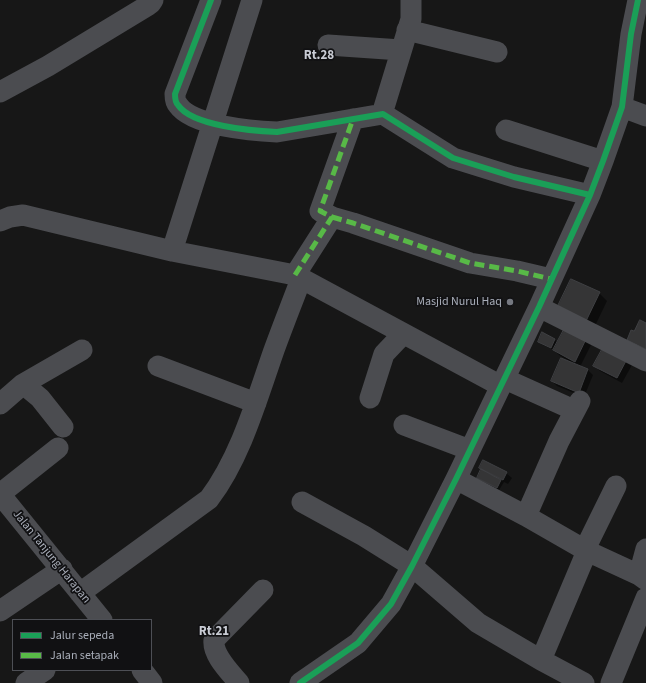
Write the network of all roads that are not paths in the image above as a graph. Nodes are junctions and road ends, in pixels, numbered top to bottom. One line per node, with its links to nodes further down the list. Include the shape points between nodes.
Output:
1 (153, 0): 11 (street, via 152,3 48,66)
2 (211, 0): 16 (street, via 175,94 176,102 186,114)
3 (252, 0): 16 (street)
4 (411, 0): 6 (street)
5 (638, 0): 7 (street)
6 (408, 30): 9 (street); 10 (street)
7 (639, 36): 12 (street)
8 (328, 45): 9 (street)
9 (401, 50): 13 (street)
10 (497, 52)
11 (0, 92)
12 (622, 107): 14 (street); 18 (street)
13 (382, 114): 15 (street); 19 (street, via 453,158 514,177)
14 (646, 116)
15 (353, 119): 16 (street, via 277,132); 20 (street, via 320,211)
16 (211, 124): 22 (street)
17 (506, 130): 18 (street)
18 (603, 161): 19 (street)
19 (590, 195): 24 (street)
20 (332, 217): 23 (street); 24 (street, via 470,263)
21 (0, 221): 22 (street, via 23,215)
22 (172, 252): 23 (street)
23 (298, 277): 26 (street); 33 (street)
24 (551, 280): 25 (street)
25 (539, 307): 28 (street); 30 (street)
26 (403, 334): 30 (street); 32 (street, via 384,354)
27 (82, 350): 31 (street)
28 (646, 361)
29 (158, 366): 33 (street)
30 (503, 383): 38 (street); 43 (street, via 573,404)
31 (23, 384): 34 (street); 36 (street, via 40,398)
32 (370, 398)
33 (256, 403): 50 (street, via 234,458 209,499)
34 (0, 404)
35 (404, 425): 38 (street)
36 (63, 427)
37 (58, 448): 41 (street)
38 (470, 450): 39 (street)
39 (456, 479): 43 (street); 46 (street)
40 (616, 486): 45 (street)
41 (2, 499): 47 (street, Jalan Tanjung Harapan)
42 (302, 502): 46 (street)
43 (526, 516): 45 (street)
44 (646, 549): 48 (street)
45 (586, 550): 48 (street); 56 (street)
46 (412, 566): 56 (street, via 478,623); 60 (street, via 391,604 358,643)
47 (62, 569): 50 (street, Jalan Tanjung Harapan); 52 (street)
48 (642, 577)
49 (263, 590): 59 (street, via 214,640 218,656)
50 (80, 594): 53 (street, Jalan Tanjung Harapan)
51 (646, 598): 62 (street)
52 (0, 611)
53 (101, 619)
54 (44, 671): 57 (street)
55 (143, 671): 58 (street)
56 (549, 671): 61 (street)
57 (26, 683)
58 (152, 683)
59 (239, 683)
60 (300, 683)
61 (584, 683)
62 (611, 683)

